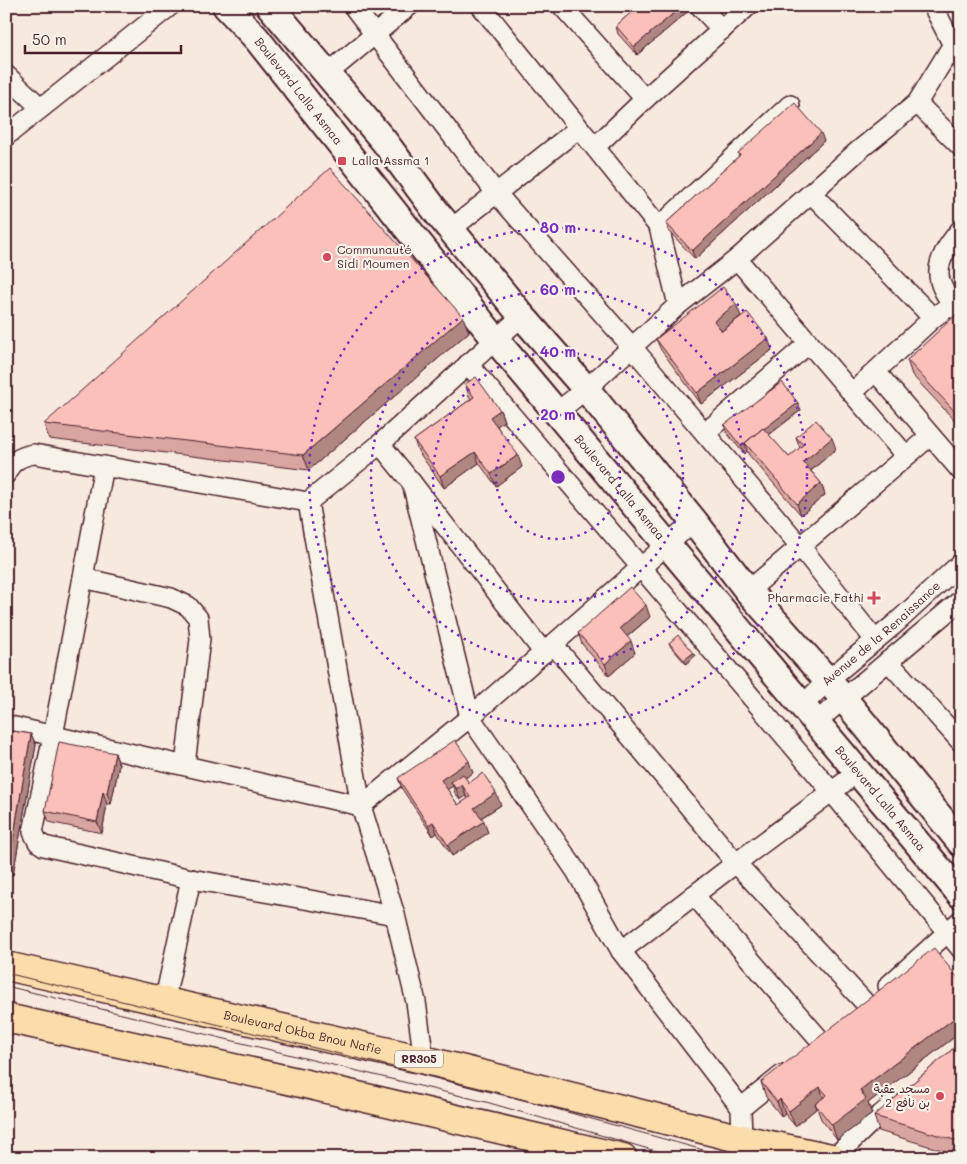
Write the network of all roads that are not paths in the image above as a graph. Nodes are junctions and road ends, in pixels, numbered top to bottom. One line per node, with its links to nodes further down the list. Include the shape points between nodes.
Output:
1 (170, 6): 19 (street)
2 (226, 6): 34 (main road, Boulevard Lalla Asmaa, via 257,39)
3 (270, 6): 14 (main road)
4 (353, 6): 12 (street)
5 (408, 6): 12 (street)
6 (482, 6): 20 (street)
7 (562, 6): 16 (street)
8 (700, 6): 11 (street)
9 (748, 6): 11 (street)
10 (933, 6): 13 (street)
11 (722, 30): 16 (street)
12 (376, 34): 14 (street); 24 (street)
13 (957, 54): 17 (street)
14 (327, 74): 27 (main road, via 384,141)
15 (6, 75): 19 (street)
16 (645, 98): 22 (street)
17 (917, 103): 23 (street); 25 (street)
18 (790, 105): 26 (street)
19 (41, 108): 21 (street)
20 (579, 128): 22 (street); 24 (street)
21 (6, 136)
22 (596, 147): 26 (street)
23 (961, 147)
24 (496, 193): 27 (street); 36 (street)
25 (812, 194): 29 (street); 33 (street)
26 (659, 227): 30 (street)
27 (451, 229): 32 (main road)
28 (961, 229): 31 (street, via 947,246 938,271 941,286)
29 (737, 259): 30 (street); 35 (street)
30 (678, 305): 36 (street)
31 (956, 309): 33 (street)
32 (522, 316): 34 (street); 39 (main road)
33 (933, 318): 38 (street)
34 (495, 339): 37 (street); 41 (main road, Boulevard Lalla Asmaa)
35 (809, 343): 40 (street); 42 (street)
36 (632, 347): 39 (street); 42 (street)
37 (468, 364): 44 (street); 55 (street)
38 (876, 372): 40 (street); 43 (street)
39 (586, 389): 41 (street); 51 (main road)
40 (852, 393): 45 (street)
41 (556, 413): 52 (main road, Boulevard Lalla Asmaa)
42 (705, 434): 53 (street)
43 (930, 436): 45 (street); 47 (street)
44 (380, 444): 49 (street); 50 (street)
45 (906, 456): 53 (street)
46 (104, 466): 48 (street, via 34,454 15,461); 50 (street); 56 (street)
47 (961, 471)
48 (6, 474)
49 (412, 483): 60 (street); 64 (street)
50 (308, 502): 71 (street)
51 (694, 521): 52 (street); 57 (main road)
52 (668, 546): 55 (street); 63 (main road, Boulevard Lalla Asmaa)
53 (800, 546): 57 (street); 59 (street)
54 (961, 564): 59 (street, Avenue de la Renaissance)
55 (641, 569): 60 (street); 70 (street)
56 (83, 578): 66 (street); 68 (street, via 171,598 188,606 198,618 200,639)
57 (748, 591): 62 (main road)
58 (961, 600): 61 (street, Avenue de la Renaissance)
59 (876, 640): 62 (street, Avenue de la Renaissance)
60 (548, 648): 64 (street); 73 (street)
61 (888, 661): 62 (street, Avenue de la Renaissance); 67 (street)
62 (836, 690): 63 (street, Avenue de la Renaissance); 72 (main road)
63 (809, 714): 69 (main road, Boulevard Lalla Asmaa)
64 (470, 717): 71 (street); 80 (street, via 576,871)
65 (6, 725): 66 (street)
66 (53, 736): 68 (street); 74 (street, via 33,832 38,842)
67 (961, 742)
68 (185, 765): 71 (street)
69 (858, 772): 70 (street); 76 (main road, Boulevard Lalla Asmaa)
70 (832, 792): 73 (street); 78 (street)
71 (361, 806): 77 (street)
72 (961, 843)
73 (736, 863): 75 (street); 83 (street)
74 (191, 879): 77 (street); 82 (street)
75 (694, 895): 80 (street); 87 (street)
76 (961, 895)
77 (395, 915): 89 (street, via 416,1002)
78 (954, 926): 79 (street); 83 (street)
79 (961, 949)
80 (621, 951): 92 (street)
81 (6, 966): 82 (main road, Boulevard Okba Bnou Nafie / RR305)
82 (164, 1003): 89 (main road, Boulevard Okba Bnou Nafie / RR305)
83 (867, 1005): 85 (street)
84 (6, 1018): 94 (main road)
85 (852, 1018)
86 (837, 1030): 87 (street)
87 (822, 1042): 88 (street)
88 (807, 1054)
89 (424, 1060): 93 (main road, Boulevard Okba Bnou Nafie / RR305)
90 (792, 1066): 92 (street)
91 (907, 1094): 95 (street)
92 (741, 1108): 93 (street)
93 (742, 1139): 95 (main road, Boulevard Okba Bnou Nafie / RR305)
94 (623, 1158)
95 (833, 1158)

